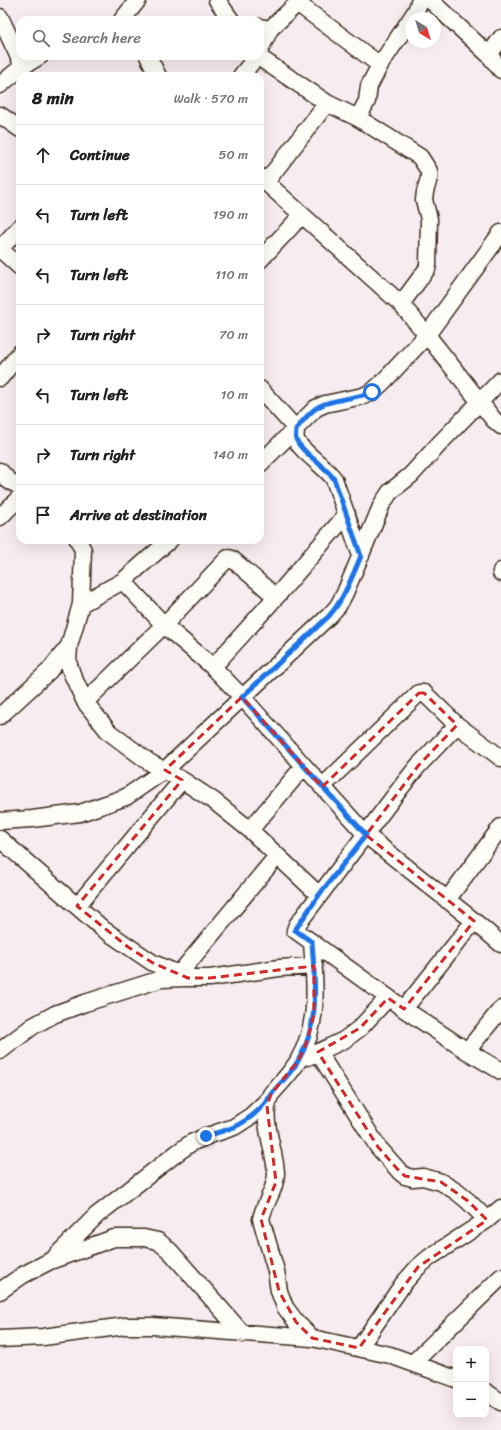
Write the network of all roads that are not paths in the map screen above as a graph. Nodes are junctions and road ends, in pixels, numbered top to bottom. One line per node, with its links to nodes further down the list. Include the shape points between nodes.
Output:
1 (138, 0): 6 (street)
2 (217, 0): 7 (street)
3 (420, 0): 18 (street, via 416,11)
4 (430, 0): 12 (street)
5 (299, 2): 9 (street); 18 (street)
6 (125, 16)
7 (227, 16)
8 (0, 17): 11 (street)
9 (265, 28)
10 (501, 38): 12 (street)
11 (16, 51)
12 (489, 55): 20 (street)
13 (20, 60): 19 (street)
14 (33, 60): 19 (street)
15 (150, 60): 21 (street)
16 (254, 60): 22 (street)
17 (263, 60): 24 (street)
18 (380, 65): 26 (street, via 369,86 367,101)
19 (23, 66): 23 (street)
20 (501, 70)
21 (156, 72)
22 (244, 72)
23 (0, 85)
24 (328, 103): 26 (street); 28 (street)
25 (0, 115): 27 (street)
26 (358, 118): 36 (street, via 420,157 429,171 424,200 429,219 428,265)
27 (16, 126)
28 (264, 179)
29 (264, 181): 30 (street)
30 (302, 215): 34 (street); 36 (street)
31 (16, 231): 33 (street)
32 (501, 233): 37 (street)
33 (0, 249): 35 (street)
34 (264, 256)
35 (16, 263)
36 (401, 304): 37 (street)
37 (427, 334): 42 (street); 44 (street, via 372,392 316,408)
38 (16, 358): 39 (street)
39 (0, 378)
40 (501, 380): 42 (street)
41 (264, 393): 44 (street)
42 (480, 402): 43 (street); 53 (street, via 411,475 390,492 382,504)
43 (501, 426)
44 (296, 429): 45 (street); 49 (street, via 299,445 334,479)
45 (264, 460)
46 (0, 471): 47 (street)
47 (16, 484)
48 (16, 501): 50 (street)
49 (347, 514): 53 (street); 55 (street)
50 (0, 516)
51 (80, 544): 56 (street, via 83,550)
52 (165, 544): 54 (street)
53 (361, 556): 60 (street, via 338,606)
54 (123, 581): 56 (street); 57 (street)
55 (276, 597): 57 (street, via 228,558); 59 (street)
56 (81, 604): 58 (street)
57 (164, 625): 59 (street); 61 (street)
58 (69, 646): 61 (street, via 68,662); 62 (street, via 49,671)
59 (213, 667): 60 (street)
60 (242, 697): 65 (street); 66 (street)
61 (85, 702): 66 (street, via 109,732 149,762)
62 (0, 716)
63 (457, 725): 64 (street); 68 (street, via 424,694 419,693); 72 (street, via 418,766)
64 (501, 758)
65 (304, 766): 68 (street); 71 (street)
66 (165, 770): 67 (street); 69 (street, via 126,797 80,812)
67 (182, 780): 71 (street); 77 (street)
68 (322, 787): 72 (street)
69 (0, 821)
70 (501, 827): 76 (street)
71 (250, 830): 74 (street)
72 (366, 835): 75 (street); 76 (street)
73 (0, 839): 77 (street)
74 (277, 856): 75 (street); 82 (street)
75 (319, 895): 79 (street, via 295,930)
76 (447, 900): 78 (street)
77 (77, 906): 82 (street, via 128,947 153,963)
78 (474, 921): 80 (street); 84 (street)
79 (312, 942): 81 (street); 83 (street)
80 (501, 944)
81 (314, 966): 82 (street, via 279,968 210,978); 89 (street, via 314,1015)
82 (184, 976): 87 (street, via 161,980 56,1014 33,1026)
83 (388, 998): 84 (street); 88 (street, via 360,1028 344,1040)
84 (404, 1009): 86 (street)
85 (501, 1009): 86 (street)
86 (467, 1050): 90 (street)
87 (0, 1051)
88 (318, 1052): 89 (street); 93 (street, via 378,1147 400,1172 413,1178 423,1176 441,1182 468,1201)
89 (298, 1061): 91 (street)
90 (501, 1071)
91 (268, 1100): 94 (street, via 234,1127 206,1136 177,1153 97,1215); 98 (street, via 267,1116 276,1182 261,1219 285,1307)
92 (501, 1208): 93 (street)
93 (487, 1220): 100 (street, via 418,1267 403,1284)
94 (50, 1262): 96 (street, via 23,1275); 97 (street, via 114,1238 144,1238 158,1241 170,1251)
95 (501, 1277): 101 (street)
96 (0, 1292)
97 (243, 1334): 98 (street); 99 (street, via 125,1326)
98 (312, 1338): 100 (street)
99 (0, 1339)
100 (359, 1348): 101 (street)
101 (413, 1363): 102 (street)
102 (453, 1378)
103 (489, 1394): 104 (street)
104 (501, 1402)

